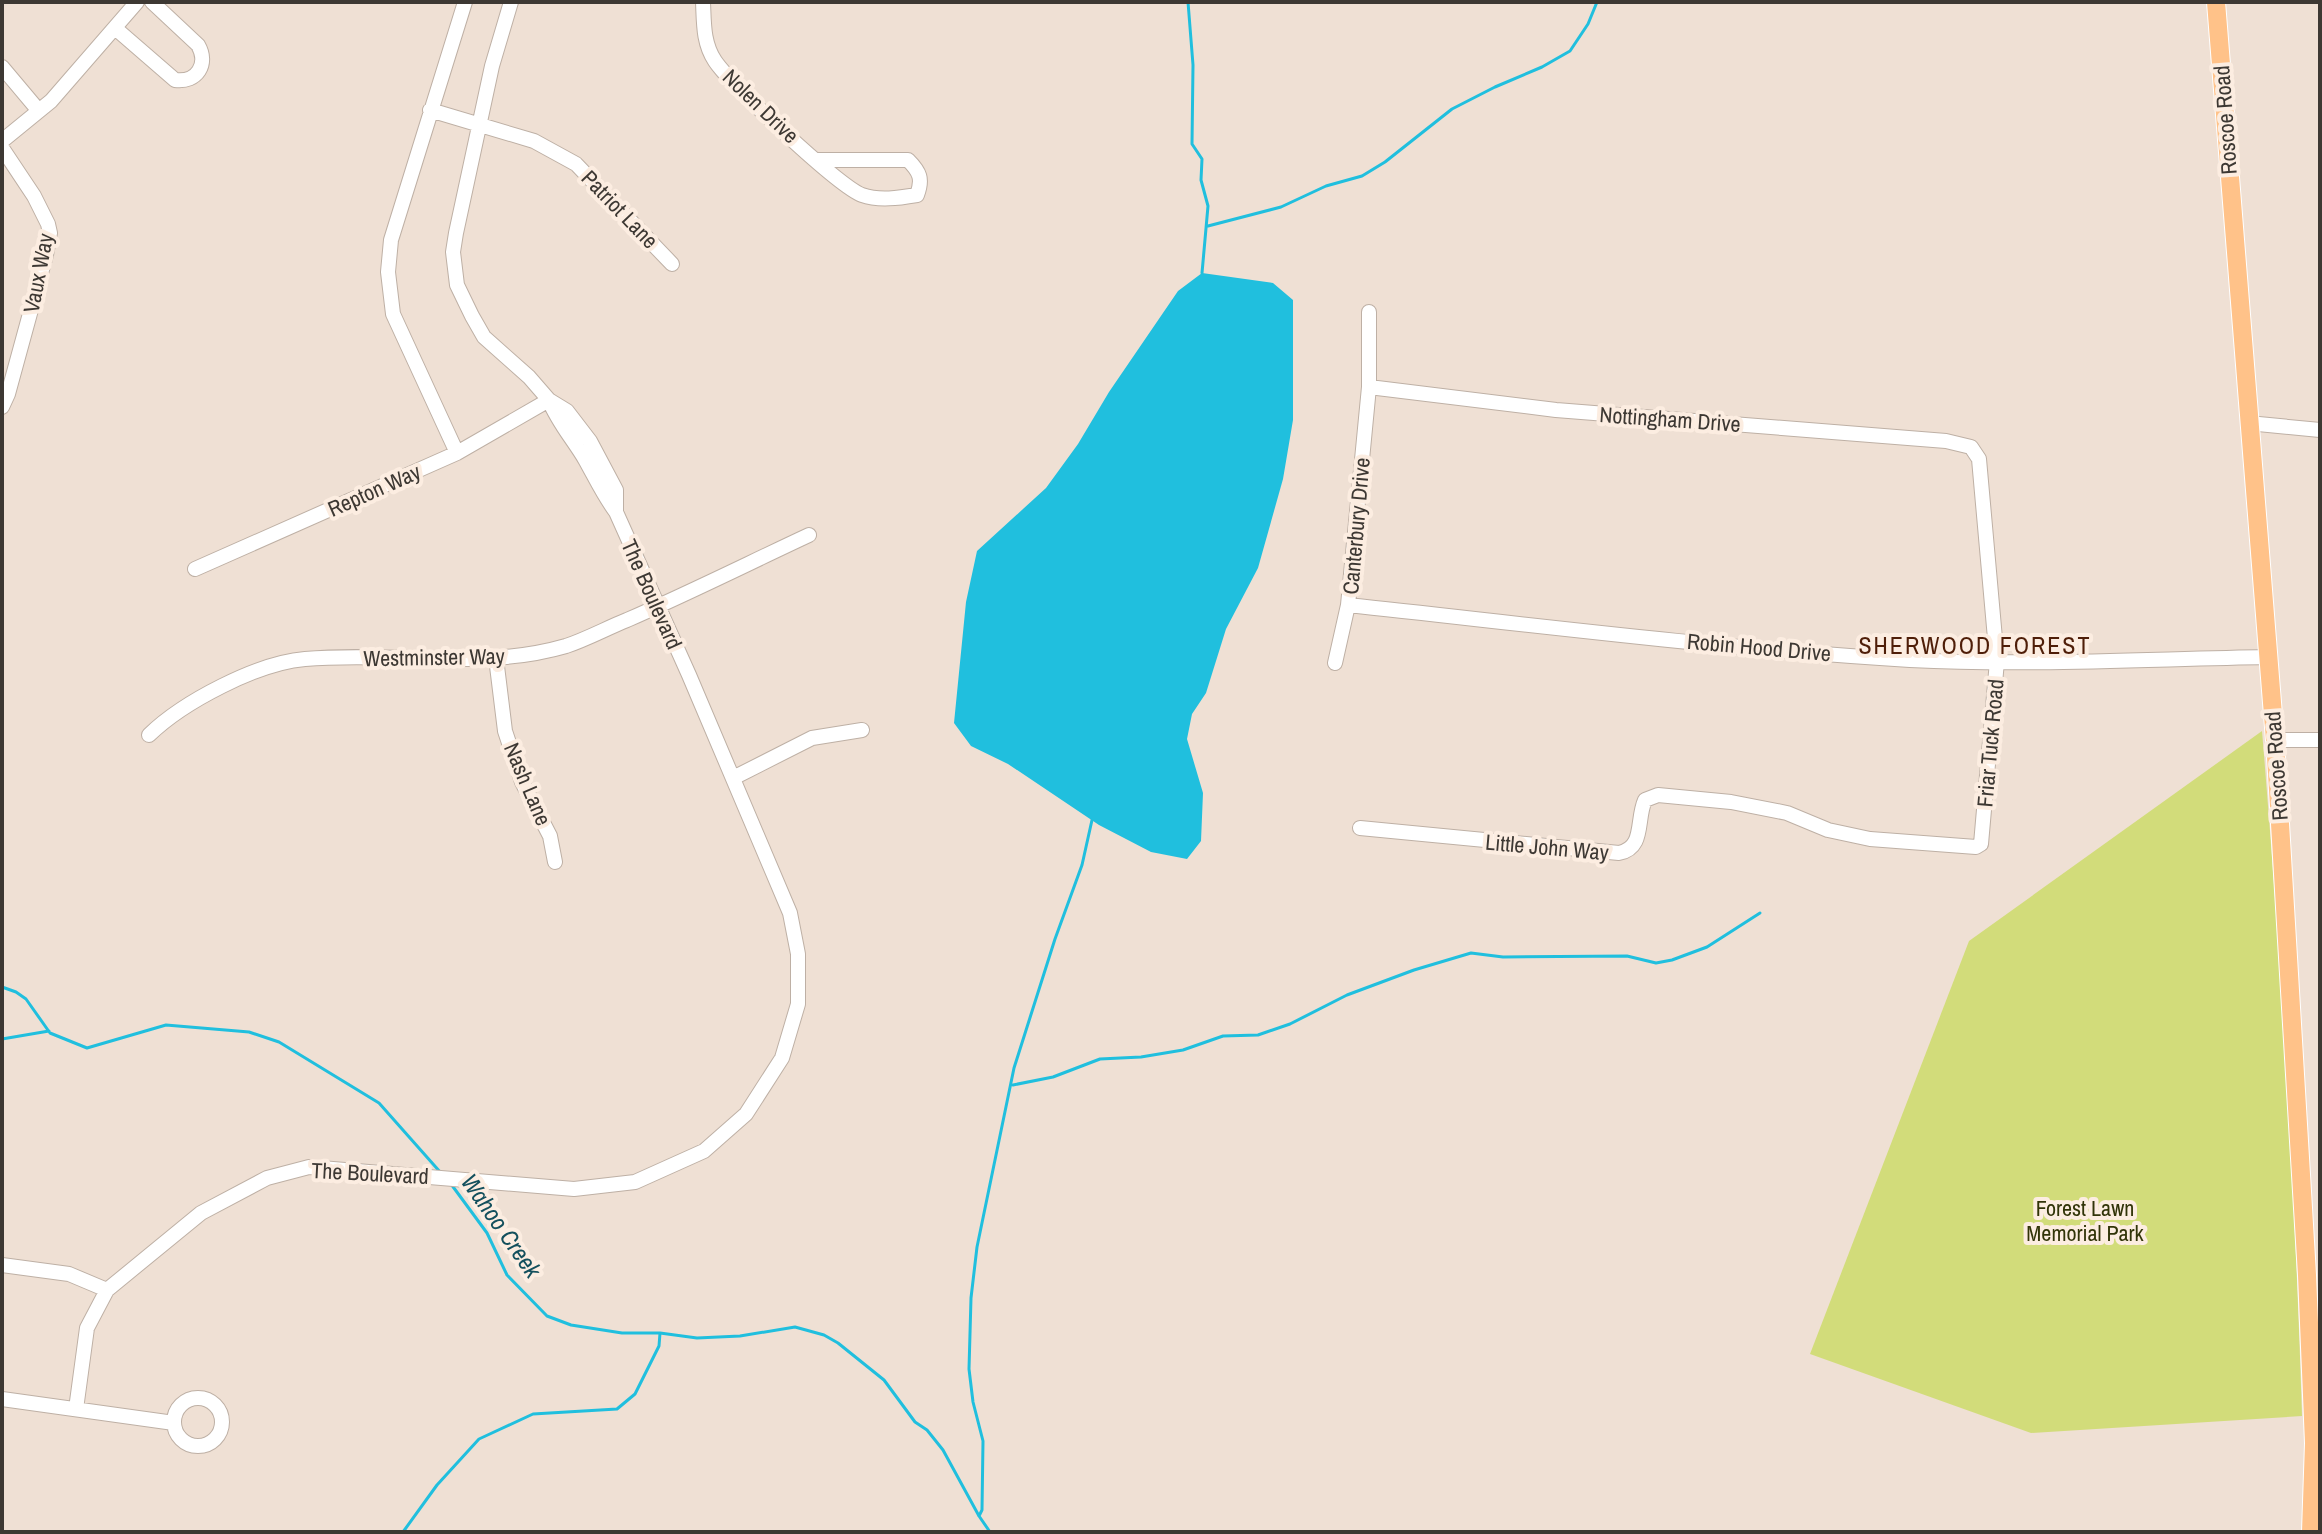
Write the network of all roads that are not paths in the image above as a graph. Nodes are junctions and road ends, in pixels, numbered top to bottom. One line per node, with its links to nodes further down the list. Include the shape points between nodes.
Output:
1 (137, 2): 7 (street)
2 (152, 2): 7 (street, via 198,45 201,68 192,79 175,80)
3 (465, 2): 9 (street)
4 (511, 2): 11 (street, The Boulevard)
5 (703, 2): 14 (street, Nolen Drive, via 704,36 714,60)
6 (2216, 2): 20 (main road, Roscoe Road)
7 (115, 28): 10 (street)
8 (2, 67): 10 (street)
9 (430, 110): 11 (street, Patriot Lane); 23 (street, via 391,240 388,272 393,314)
10 (39, 111): 12 (street)
11 (480, 125): 15 (street, Patriot Lane, via 534,141 576,164); 18 (street, The Boulevard, via 453,252 457,285 484,337)
12 (2, 141)
13 (2, 148): 19 (street, Vaux Way, via 34,196 50,233)
14 (817, 160): 14 (street, Nolen Drive, via 865,196 917,195 921,183 919,171 908,160)
15 (672, 264)
16 (1369, 312): 17 (street, Canterbury Drive)
17 (1369, 387): 22 (street, Nottingham Drive, via 1556,410); 26 (street, Canterbury Drive)
18 (549, 400): 23 (street, Repton Way); 27 (street, The Boulevard, via 616,512)
19 (2, 407)
20 (2248, 423): 21 (street); 28 (main road, Roscoe Road)
21 (2320, 430)
22 (1971, 447): 30 (street, Friar Tuck Road, via 1979,459)
23 (457, 453): 25 (street, Repton Way)
24 (809, 535): 27 (street, Westminster Way)
25 (195, 569)
26 (1348, 605): 30 (street, Robin Hood Drive, via 1727,645 1911,660); 31 (street, Canterbury Drive)
27 (657, 607): 29 (street, Westminster Way, via 566,646); 36 (street, The Boulevard)
28 (2268, 657): 30 (street, Robin Hood Drive); 34 (main road, Roscoe Road)
29 (496, 658): 33 (street, Westminster Way, via 301,659 221,687 168,717); 39 (street, Nash Lane, via 505,731 522,782 550,836)
30 (1997, 661): 38 (street, Friar Tuck Road, via 1981,844)
31 (1335, 663)
32 (862, 730): 36 (street, via 812,738)
33 (149, 735)
34 (2275, 740): 35 (street); 45 (main road, Roscoe Road, via 2307,1275 2314,1443)
35 (2320, 740)
36 (733, 778): 41 (street, The Boulevard, via 790,913 798,954 798,1004 782,1058 746,1114 704,1151 635,1182 574,1189 309,1167 267,1178 201,1213)
37 (1360, 828): 38 (street, Little John Way, via 1619,853 1636,844 1642,806 1658,795 1787,813 1870,839)
38 (1976, 847)
39 (555, 862)
40 (2, 1265): 41 (street, via 69,1274)
41 (107, 1290): 43 (street, The Boulevard, via 87,1328)
42 (2, 1399): 43 (street)
43 (76, 1409): 44 (street)
44 (174, 1423)
45 (2311, 1532)

